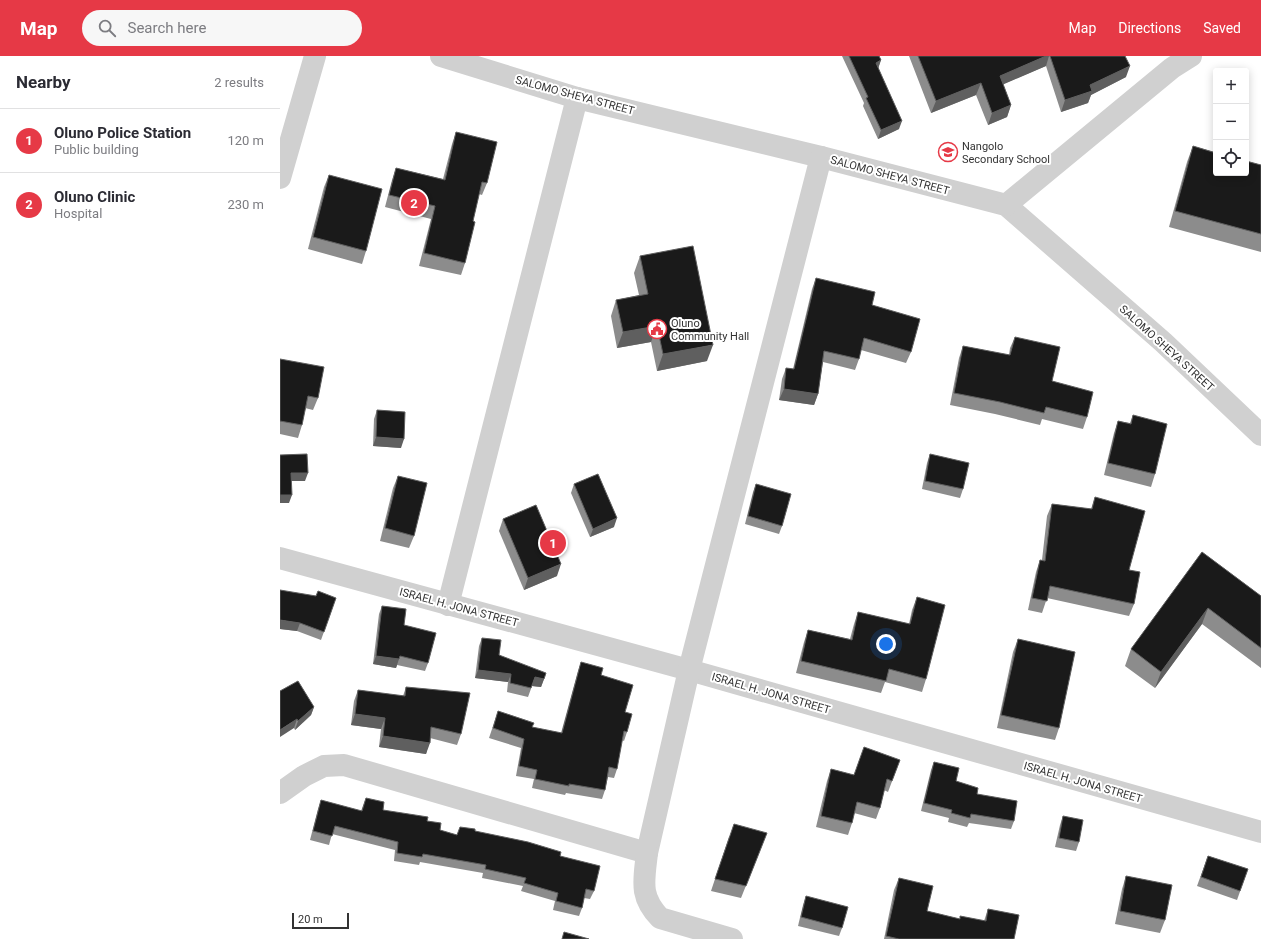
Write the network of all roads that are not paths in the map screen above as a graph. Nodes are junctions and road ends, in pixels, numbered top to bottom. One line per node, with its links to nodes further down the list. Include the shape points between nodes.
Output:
1 (315, 56): 6 (street)
2 (441, 56): 4 (street, SALOMO SHEYA STREET)
3 (1191, 56): 7 (street, via 1172,68)
4 (577, 98): 5 (street, SALOMO SHEYA STREET); 10 (street)
5 (821, 157): 7 (street, SALOMO SHEYA STREET); 11 (street)
6 (280, 178)
7 (1006, 205): 8 (street, SALOMO SHEYA STREET, via 1162,342)
8 (1261, 435)
9 (280, 558): 10 (street, ISRAEL H. JONA STREET)
10 (448, 605): 11 (street, ISRAEL H. JONA STREET)
11 (689, 670): 13 (street, ISRAEL H. JONA STREET); 14 (street)
12 (280, 793): 14 (street, via 324,766 344,765)
13 (1261, 832)
14 (647, 853): 15 (street, via 645,895 652,910 660,918)
15 (732, 939)

